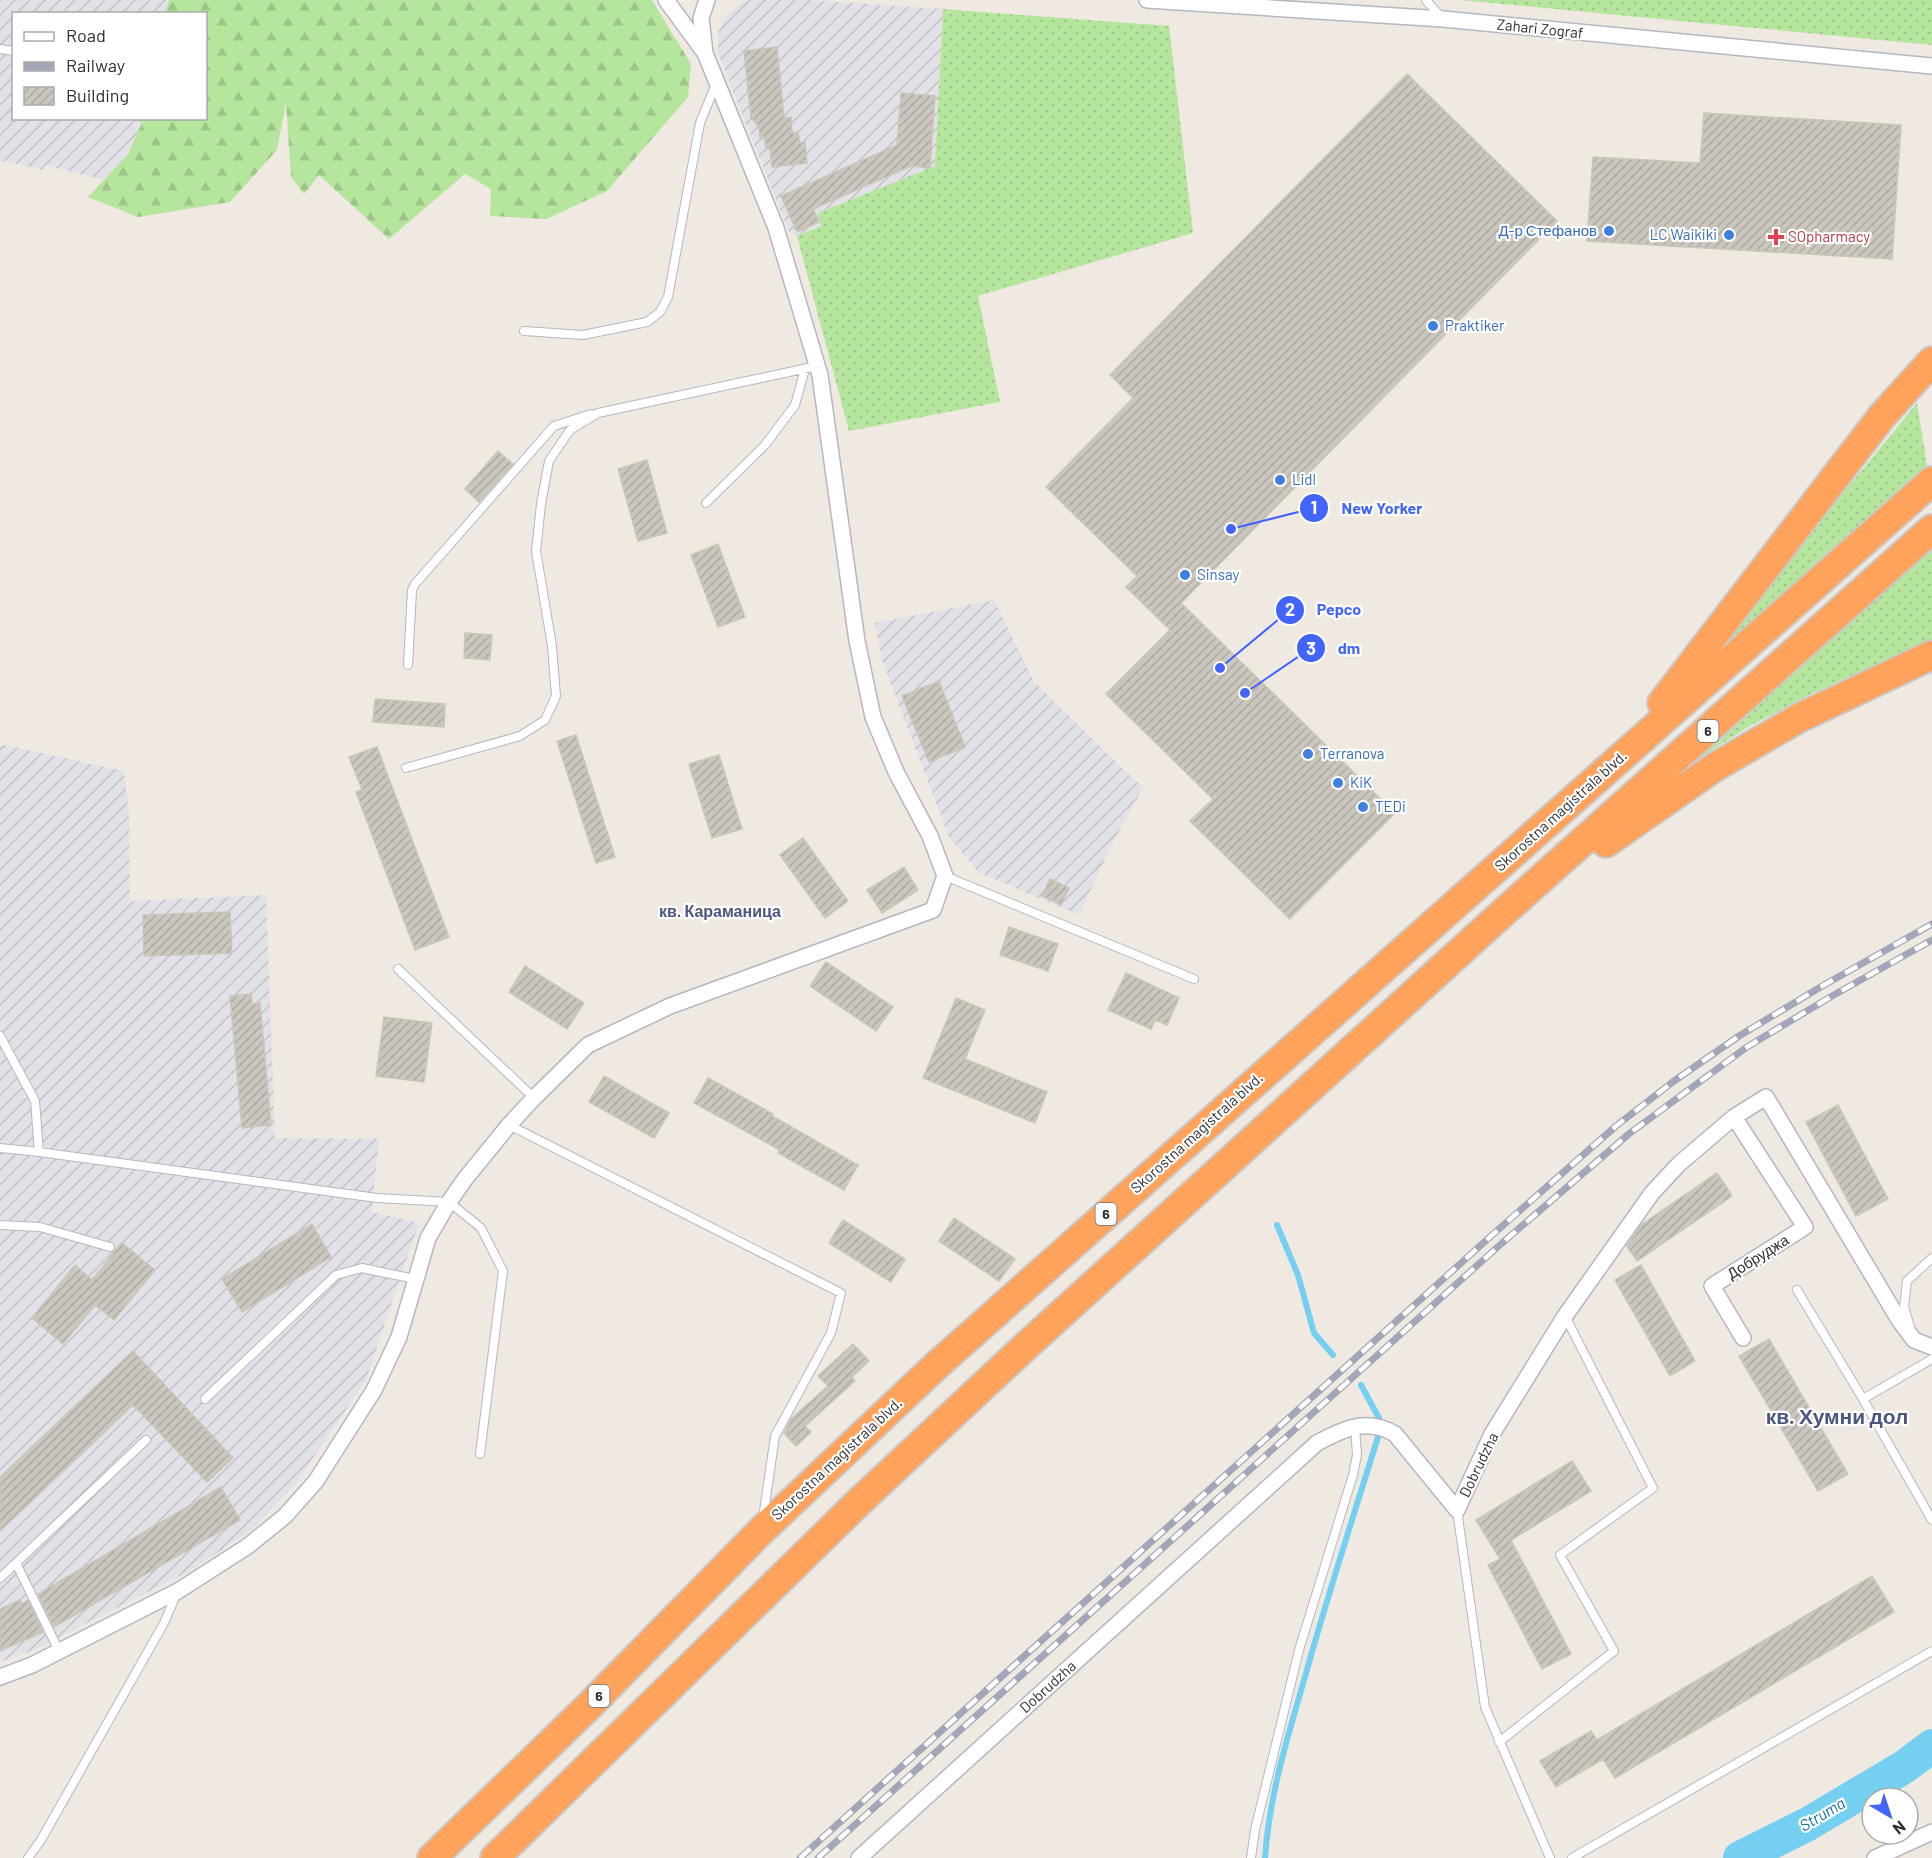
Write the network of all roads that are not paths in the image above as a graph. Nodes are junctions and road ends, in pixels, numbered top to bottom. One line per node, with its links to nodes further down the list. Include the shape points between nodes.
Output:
1 (666, 0): 6 (street)
2 (707, 0): 6 (street, via 701,18)
3 (1147, 0): 5 (street, Zahari Zograf)
4 (1426, 0): 5 (lane)
5 (1443, 19): 7 (street, Zahari Zograf)
6 (705, 53): 8 (street)
7 (1932, 66)
8 (717, 82): 9 (lane, via 700,123 668,297 660,312 647,322 583,335); 11 (street, via 776,228)
9 (524, 331)
10 (1932, 361): 18 (highway, via 1882,416)
11 (811, 368): 12 (lane); 14 (lane, via 795,405 765,445); 20 (street, via 873,717)
12 (598, 412): 17 (lane, via 554,426 415,584); 19 (lane, via 570,430 549,461 541,504 536,551 552,645 556,696 544,720 520,736)
13 (1932, 481): 18 (highway, Skorostna magistrala blvd. / 6)
14 (706, 503)
15 (1932, 529): 21 (highway, 6)
16 (1932, 655): 21 (highway, via 1799,718 1715,767)
17 (408, 665)
18 (1619, 759): 48 (highway, Skorostna magistrala blvd. / 6, via 937,1365)
19 (406, 768)
20 (945, 876): 23 (lane); 25 (street, via 933,910 669,1006 588,1045)
21 (1505, 911): 59 (highway, 6, via 861,1500)
22 (398, 969): 25 (lane)
23 (1194, 979)
24 (0, 1036): 29 (lane, via 35,1101)
25 (534, 1098): 27 (street)
26 (1734, 1117): 36 (street, Dobrudzha, via 1652,1193); 37 (street, Добруджа, via 1805,1227 1712,1286); 38 (street, Dobrudzha, via 1766,1097)
27 (509, 1125): 30 (street); 48 (lane, via 841,1293 831,1333 775,1436)
28 (0, 1148): 29 (lane)
29 (39, 1152): 30 (lane, via 377,1198)
30 (449, 1203): 34 (street, via 428,1238); 45 (lane, via 481,1228 503,1271)
31 (0, 1225): 32 (lane, via 40,1227)
32 (110, 1247)
33 (1932, 1258): 38 (lane, via 1907,1281 1904,1307)
34 (415, 1279): 41 (lane, via 362,1268 336,1275); 51 (street, via 399,1337 374,1390 316,1482 285,1516 248,1546)
35 (1797, 1290): 42 (lane)
36 (1565, 1316): 46 (street, Dobrudzha, via 1492,1434); 55 (lane, via 1653,1488 1560,1555 1614,1652)
37 (1743, 1338)
38 (1914, 1340): 39 (street)
39 (1932, 1347)
40 (1932, 1359): 42 (lane)
41 (205, 1399)
42 (1863, 1399): 47 (lane)
43 (1355, 1426): 46 (street, Dobrudzha, via 1379,1427 1395,1434); 60 (street, Dobrudzha, via 1317,1443); 61 (lane, via 1357,1455 1353,1475 1299,1650)
44 (146, 1440): 49 (lane)
45 (480, 1454)
46 (1457, 1510): 55 (lane, via 1485,1707)
47 (1932, 1520)
48 (762, 1530): 58 (highway, Skorostna magistrala blvd. / 6)
49 (16, 1563): 50 (lane); 52 (lane)
50 (0, 1578)
51 (178, 1592): 52 (street); 57 (lane, via 160,1631)
52 (59, 1651): 54 (street)
53 (1932, 1651): 63 (lane)
54 (0, 1677)
55 (1499, 1742): 62 (lane)
56 (1932, 1832): 64 (street)
57 (28, 1858)
58 (432, 1858)
59 (495, 1858)
60 (860, 1858)
61 (1251, 1858)
62 (1550, 1858)
63 (1572, 1858)
64 (1875, 1858)

